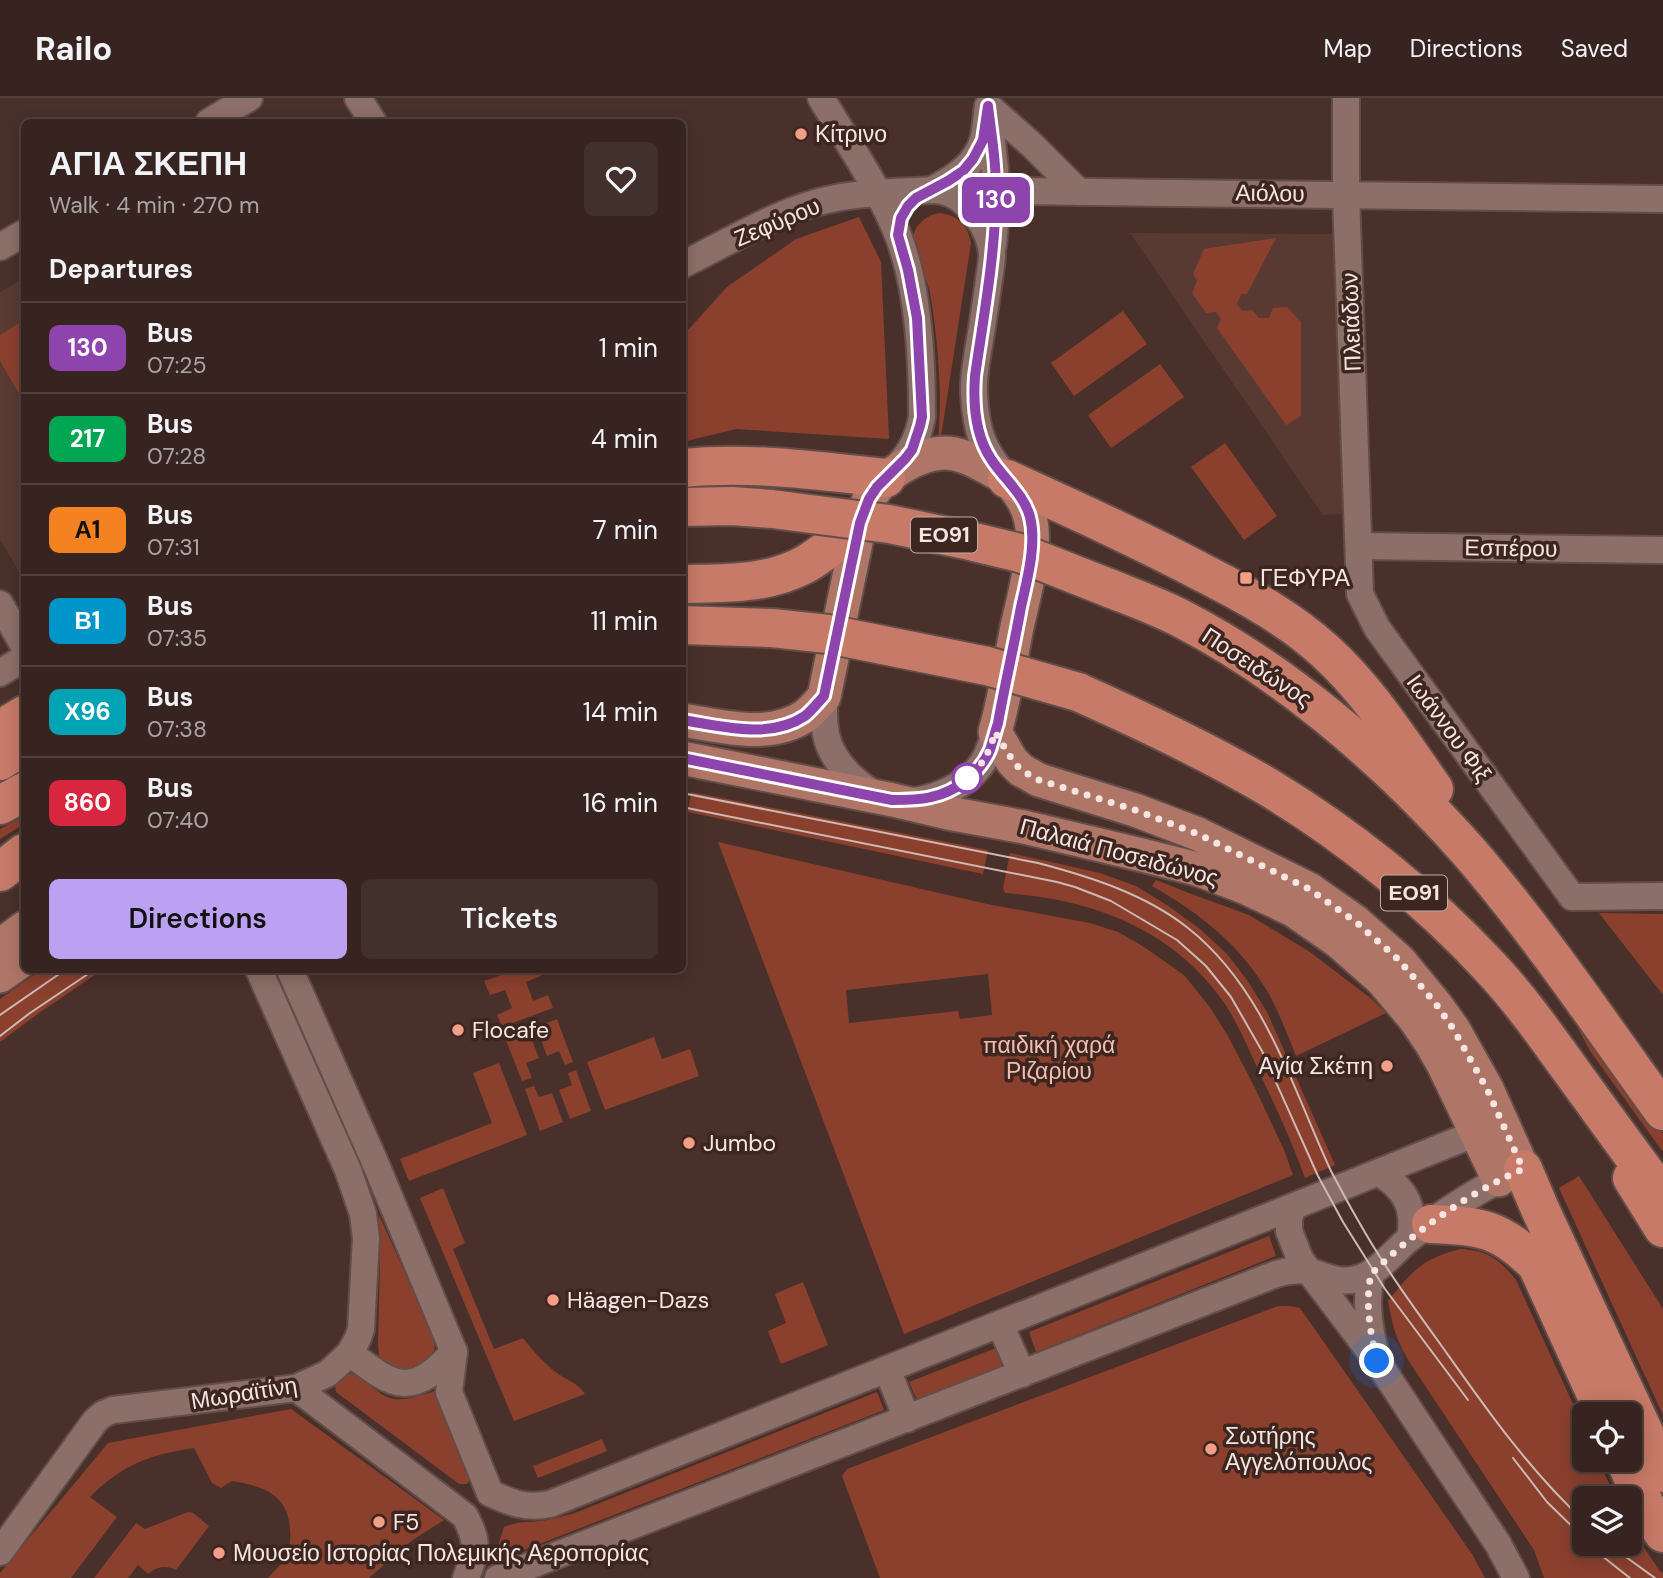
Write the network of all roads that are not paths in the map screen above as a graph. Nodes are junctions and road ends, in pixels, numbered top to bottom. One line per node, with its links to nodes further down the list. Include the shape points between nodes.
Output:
1 (249, 98): 6 (street)
2 (358, 98): 7 (street)
3 (821, 98): 11 (street)
4 (1346, 98): 12 (street, Πλειάδων)
5 (986, 102): 8 (street, via 983,140 973,159); 9 (street); 10 (street)
6 (214, 119)
7 (371, 119)
8 (933, 190): 9 (street, Αιόλου); 11 (street, Αιόλου); 15 (street, via 908,206); 17 (street, via 951,193 972,209)
9 (996, 190): 10 (street, Αιόλου); 17 (street)
10 (1079, 192): 12 (street, Αιόλου)
11 (877, 193): 15 (street); 18 (street, Ζεφύρου, via 835,198 790,211)
12 (1346, 194): 13 (street, Αιόλου); 24 (street, Πλειάδων)
13 (1663, 199)
14 (21, 235): 16 (street)
15 (898, 235): 20 (street, via 917,318 922,417 912,450)
16 (0, 247)
17 (992, 253): 21 (street, via 974,391 984,447)
18 (686, 263)
19 (686, 468): 20 (highway, via 755,465)
20 (886, 478): 21 (main road, via 922,458 946,453 960,455); 23 (main road, via 869,499)
21 (1007, 479): 36 (main road, via 1023,501 1032,526 1028,574); 50 (highway, via 1237,591 1283,618 1325,651 1369,696)
22 (686, 507): 50 (highway, Ποσειδώνος / ΕΟ91, bridge, via 772,509 889,524 970,541 1020,553 1180,618 1264,668 1323,710 1376,757 1454,835)
23 (860, 523): 26 (highway, via 807,564 789,572 745,583); 32 (main road)
24 (1359, 546): 25 (street, Εσπέρου); 47 (street, Ιωάννου Φιξ, via 1360,594 1377,628 1572,897)
25 (1663, 550)
26 (686, 584)
27 (0, 604): 29 (street)
28 (686, 625): 55 (highway, ΕΟ91, bridge, via 828,634 987,666 1078,692 1141,720 1268,788 1412,891)
29 (21, 641)
30 (21, 660): 31 (street)
31 (0, 673)
32 (824, 696): 34 (main road, via 797,720 765,730); 41 (street, via 825,732 841,766 859,783)
33 (21, 717): 35 (highway)
34 (686, 721)
35 (0, 730)
36 (995, 732): 41 (street, via 983,762 956,787 932,797); 57 (main road, Παλαιά Ποσειδώνος, via 1021,770 1039,780 1198,834 1309,889 1356,922 1399,960 1436,1004 1467,1052)
37 (21, 749): 39 (highway)
38 (686, 759): 41 (main road, Παλαιά Ποσειδώνος)
39 (0, 761)
40 (21, 794): 42 (highway)
41 (892, 800): 57 (main road, Παλαιά Ποσειδώνος, via 1197,869 1293,910 1381,979 1414,1018)
42 (0, 806)
43 (21, 854): 45 (highway)
44 (21, 854): 46 (highway)
45 (0, 864)
46 (0, 872)
47 (1663, 896)
48 (21, 930): 49 (main road)
49 (0, 946)
50 (1545, 949): 56 (highway, Ποσειδώνος / ΕΟ91)
51 (21, 961): 54 (main road)
52 (260, 973): 59 (street)
53 (291, 973): 58 (street)
54 (0, 976)
55 (1529, 1013): 62 (highway, ΕΟ91); 64 (highway)
56 (1663, 1111)
57 (1490, 1128): 60 (street); 61 (main road, Παλαιά Ποσειδώνος)
58 (374, 1160): 59 (street); 70 (street)
59 (348, 1170): 71 (street, via 366,1238 361,1329)
60 (1379, 1173): 63 (street); 65 (street, via 1407,1200 1413,1224)
61 (1511, 1174): 65 (street); 66 (highway); 79 (highway, via 1540,1209)
62 (1663, 1196)
63 (1292, 1208): 67 (street, via 1289,1231); 69 (street)
64 (1663, 1228)
65 (1420, 1231): 66 (highway, via 1479,1228 1508,1239); 68 (street)
66 (1537, 1265): 76 (highway)
67 (1310, 1272): 68 (street, via 1337,1281); 72 (street); 74 (street, via 1276,1274)
68 (1371, 1274): 72 (street, via 1367,1305)
69 (1000, 1324): 73 (street); 74 (street)
70 (454, 1352): 71 (street, via 427,1377 407,1383 388,1380); 80 (street, via 449,1392)
71 (350, 1353): 75 (street, Μωραϊτίνη, via 327,1374)
72 (1377, 1361): 86 (street)
73 (887, 1369): 77 (street); 80 (street, via 550,1504 521,1506)
74 (1022, 1374): 77 (street)
75 (296, 1388): 81 (street); 83 (street, Μωραϊτίνη, via 103,1414)
76 (1600, 1402)
77 (907, 1419): 85 (street)
78 (1630, 1472): 82 (highway)
79 (1663, 1473)
80 (490, 1493): 81 (street)
81 (465, 1516): 84 (street, via 474,1535 475,1553)
82 (1663, 1533)
83 (0, 1552)
84 (466, 1578)
85 (498, 1578)
86 (1516, 1578)

